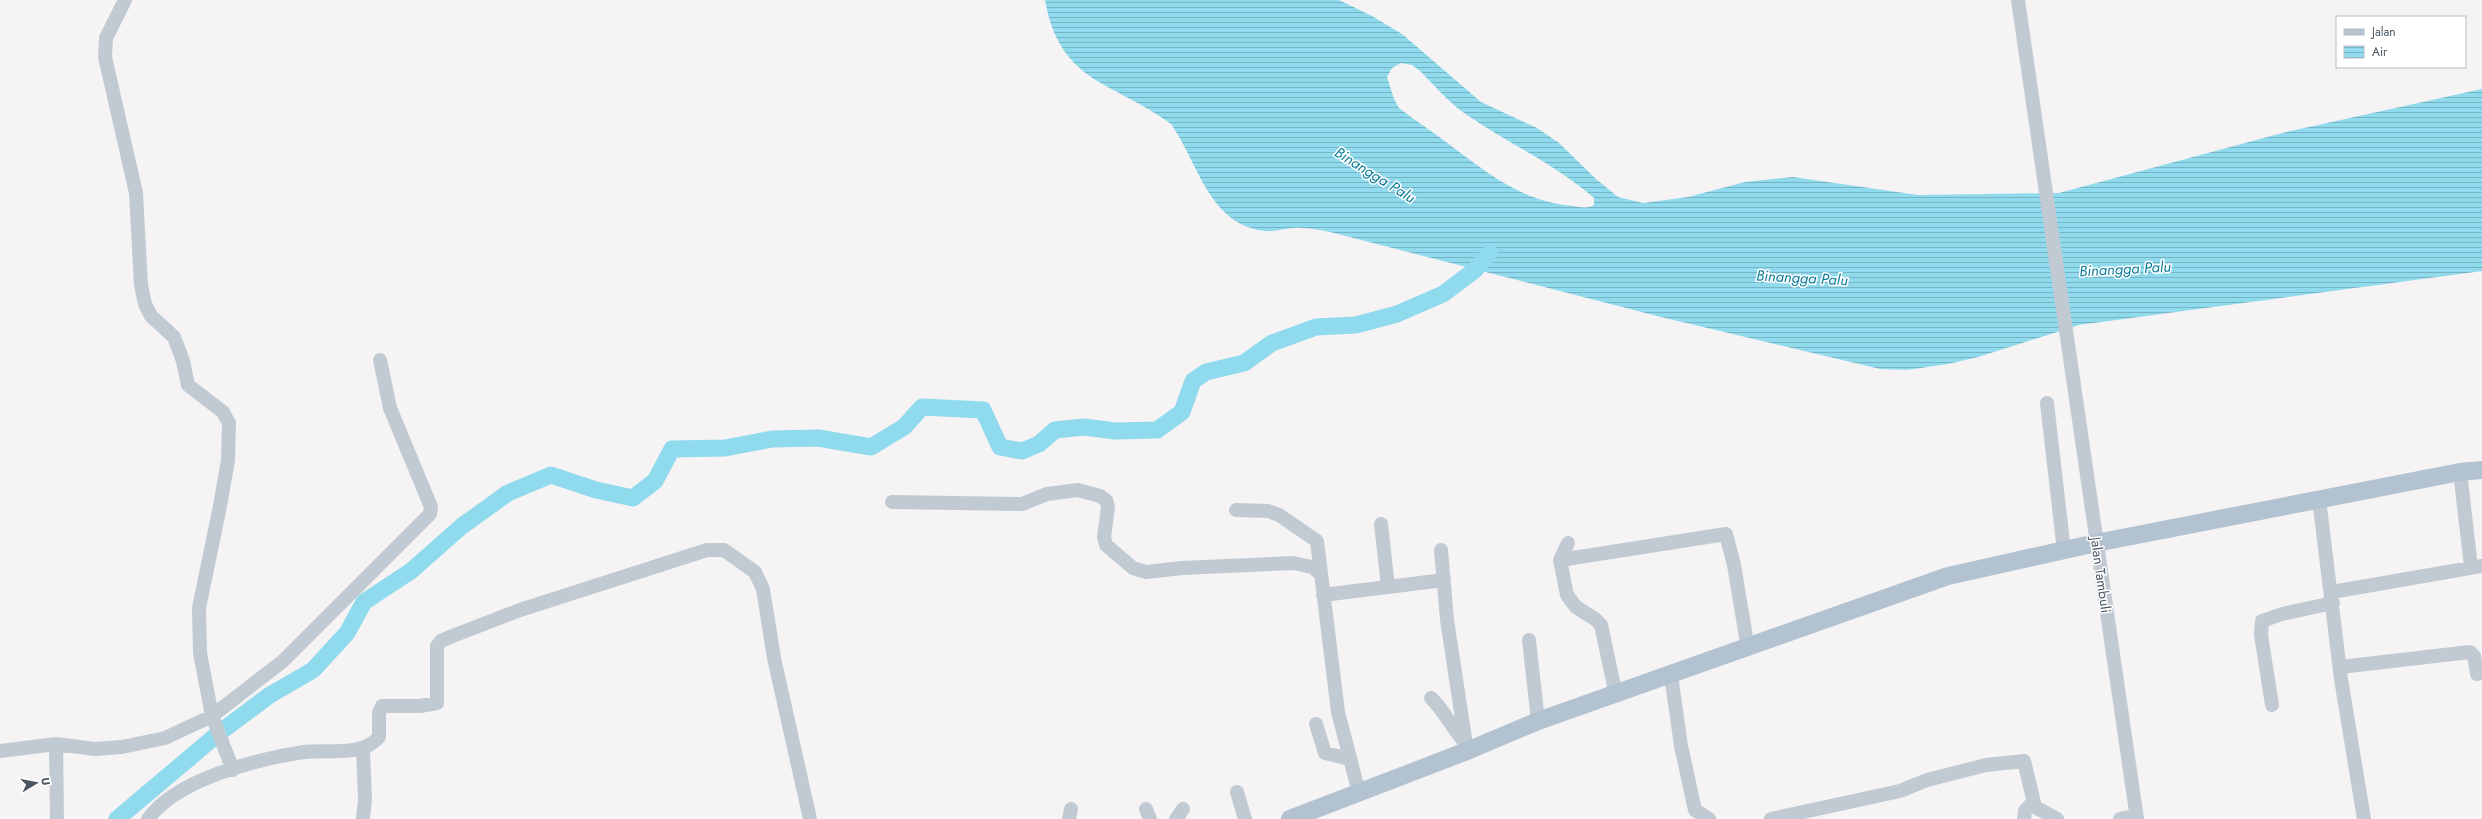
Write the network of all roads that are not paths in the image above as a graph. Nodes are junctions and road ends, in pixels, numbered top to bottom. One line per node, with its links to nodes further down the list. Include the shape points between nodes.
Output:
1 (125, 0): 30 (street, via 106,38 104,57 136,193 143,296 151,316 174,337 188,385 223,412 229,424 228,460 199,608 200,653)
2 (2018, 0): 12 (street, Jalan Tambuli)
3 (380, 360): 30 (street, via 390,408 431,507 430,514 284,661)
4 (2047, 403): 14 (street)
5 (2482, 470): 6 (main road)
6 (2460, 472): 7 (main road); 16 (street)
7 (2320, 499): 12 (main road); 21 (street)
8 (892, 502): 17 (street, via 1022,504 1047,494 1078,490 1106,500 1106,545 1133,568 1146,572 1292,563 1312,567)
9 (1236, 510): 17 (street, via 1268,511 1313,536 1317,541)
10 (1381, 524): 19 (street)
11 (1568, 543): 15 (street)
12 (2096, 543): 14 (main road); 43 (street, Jalan Tambuli)
13 (1441, 550): 18 (street)
14 (2064, 551): 23 (main road, via 1989,565 1948,576)
15 (1560, 560): 23 (street, via 1726,534 1734,565); 27 (street, via 1570,600 1587,616 1596,619 1600,625)
16 (2477, 567): 21 (street)
17 (1321, 574): 20 (street)
18 (1444, 580): 19 (street); 34 (street, via 1447,620)
19 (1388, 587): 20 (street)
20 (1323, 595): 37 (street, via 1338,712)
21 (2332, 598): 24 (street); 29 (street, via 2262,621 2261,635)
22 (1529, 640): 31 (street)
23 (1748, 649): 26 (main road)
24 (2340, 667): 25 (street, via 2470,652 2474,656); 55 (street)
25 (2477, 674)
26 (1671, 675): 27 (main road); 42 (street)
27 (1616, 695): 31 (main road)
28 (1431, 698): 34 (street, via 1444,712)
29 (2272, 704)
30 (214, 721): 33 (street, via 146,743 95,749); 38 (street)
31 (1538, 721): 34 (main road)
32 (1316, 724): 37 (street, via 1325,753)
33 (56, 744): 36 (street); 44 (street)
34 (1466, 747): 40 (main road)
35 (363, 749): 38 (street, via 305,752); 46 (street); 47 (street, via 372,745 379,737 379,714 382,706 420,706 437,703 437,652 441,641 520,610 707,550 724,550 755,572 763,589 774,658)
36 (0, 751)
37 (1350, 759): 40 (street)
38 (233, 770): 45 (street, via 171,797)
39 (1237, 792): 48 (street)
40 (1359, 793): 49 (main road)
41 (2033, 802): 51 (street, via 2027,764 2021,761 1986,765 1927,780 1900,791); 52 (street, via 2025,811); 53 (street, via 2037,809)
42 (1696, 814): 50 (street)
43 (2136, 818): 54 (street)
44 (57, 819)
45 (148, 819)
46 (363, 819)
47 (810, 819)
48 (1245, 819)
49 (1290, 819)
50 (1709, 819)
51 (1770, 819)
52 (2024, 819)
53 (2057, 819)
54 (2120, 819)
55 (2364, 819)

